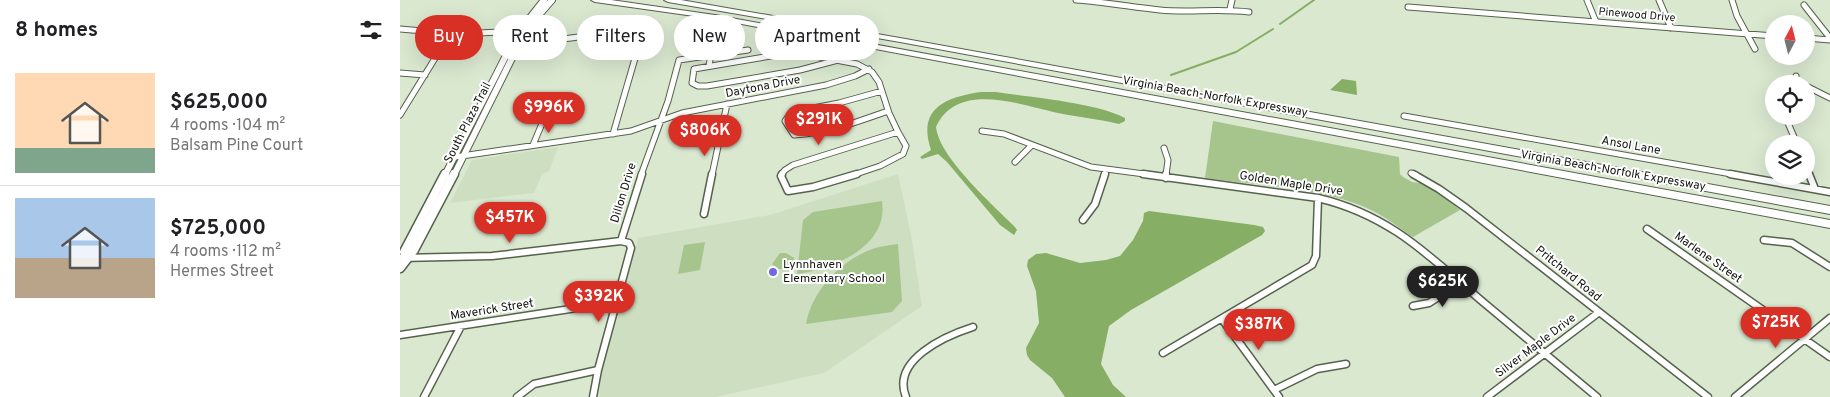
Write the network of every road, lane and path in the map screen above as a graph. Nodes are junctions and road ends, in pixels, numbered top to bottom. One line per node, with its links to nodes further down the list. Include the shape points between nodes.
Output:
1 (544, 0): 14 (main road, South Plaza Trail)
2 (552, 0): 15 (main road, South Plaza Trail)
3 (595, 0): 67 (highway, Virginia Beach-Norfolk Expressway, via 738,22)
4 (668, 0): 64 (highway, Virginia Beach-Norfolk Expressway)
5 (1076, 0): 12 (street, via 1162,10)
6 (1232, 0): 12 (street)
7 (1588, 0): 16 (street)
8 (1658, 0): 17 (street)
9 (1732, 0): 20 (street)
10 (1804, 5): 23 (street)
11 (1408, 7): 16 (street, Pinewood Drive)
12 (1230, 9): 13 (street)
13 (1249, 12)
14 (533, 15)
15 (537, 15)
16 (1596, 22): 17 (street, Pinewood Drive)
17 (1670, 28): 20 (street, Pinewood Drive)
18 (400, 29): 19 (street)
19 (415, 30)
20 (1746, 34): 21 (street, Pinewood Drive); 24 (street)
21 (1765, 35)
22 (1815, 38): 23 (street)
23 (1830, 39)
24 (1755, 49)
25 (745, 50): 26 (street, Dillon Drive)
26 (748, 50)
27 (755, 58): 35 (street)
28 (434, 60): 38 (street)
29 (507, 60): 55 (main road, South Plaza Trail)
30 (511, 60): 54 (main road, South Plaza Trail)
31 (635, 60): 50 (street)
32 (679, 60): 47 (street, Dillon Drive)
33 (710, 60): 35 (street)
34 (838, 60): 35 (street, via 707,86 692,83 694,69); 36 (street)
35 (709, 66)
36 (869, 69): 40 (street, via 878,79); 42 (street, Daytona Drive, via 819,86)
37 (400, 73): 38 (street)
38 (425, 75): 45 (street)
39 (1815, 90): 41 (street)
40 (882, 91): 43 (street); 43 (street, via 790,114 785,121 794,135 820,132)
41 (1830, 98)
42 (727, 104): 47 (street, Daytona Drive, via 682,113); 65 (street)
43 (888, 111): 49 (street)
44 (546, 114): 51 (street)
45 (400, 115)
46 (1404, 116): 61 (street, Ansol Lane)
47 (659, 123): 50 (street, Daytona Drive); 70 (street, Dillon Drive)
48 (982, 131): 52 (street, Golden Maple Drive, via 1004,134)
49 (898, 132): 49 (street, via 793,165 782,176 788,191 818,186 900,157 906,148)
50 (613, 134): 51 (street, Daytona Drive)
51 (533, 145): 54 (street, Daytona Drive)
52 (1032, 145): 56 (street); 57 (street, Golden Maple Drive)
53 (1164, 148): 59 (street, via 1168,160)
54 (464, 156): 55 (street, Daytona Drive); 71 (main road, South Plaza Trail, via 414,250)
55 (455, 157): 71 (main road, South Plaza Trail)
56 (1015, 162)
57 (1106, 170): 59 (street, Golden Maple Drive); 66 (street, via 1095,204)
58 (1411, 173): 77 (street, Pritchard Road, via 1470,212)
59 (1166, 178): 63 (street, Golden Maple Drive)
60 (1813, 185): 61 (street)
61 (1815, 189): 62 (street, Ansol Lane)
62 (1830, 192)
63 (1318, 198): 74 (street, Golden Maple Drive, via 1344,204 1380,219 1405,235); 79 (street, via 1316,256 1312,265)
64 (1830, 210)
65 (704, 214)
66 (1083, 220)
67 (1830, 224)
68 (1646, 229): 83 (street, Marlene Street)
69 (1764, 240): 72 (street, via 1785,241)
70 (621, 241): 71 (street, via 511,254); 75 (street, Dillon Drive, via 629,243 630,248)
71 (403, 258): 73 (main road, South Plaza Trail)
72 (1830, 267)
73 (400, 268)
74 (1461, 283): 76 (street, via 1429,303); 85 (street, Golden Maple Drive)
75 (616, 302): 80 (street, Maverick Street); 88 (street, Dillon Drive)
76 (1412, 306)
77 (1598, 313): 85 (street, Silver Maple Drive); 97 (street, Pritchard Road)
78 (1830, 318): 83 (street)
79 (1222, 319): 84 (street); 89 (street)
80 (461, 326): 82 (street, Maverick Street); 90 (street)
81 (973, 327): 93 (street, via 949,337 911,363 903,376)
82 (400, 335)
83 (1804, 339): 86 (street, Marlene Street); 98 (street)
84 (1163, 353)
85 (1544, 353): 95 (street, Silver Maple Drive); 96 (street, Golden Maple Drive)
86 (1830, 357)
87 (1346, 364): 89 (street, via 1318,368)
88 (598, 370): 91 (street, via 534,384); 92 (street, Dillon Drive)
89 (1274, 390): 94 (street)
90 (424, 397)
91 (518, 397)
92 (593, 397)
93 (906, 397)
94 (1279, 397)
95 (1487, 397)
96 (1597, 397)
97 (1708, 397)
98 (1735, 397)

